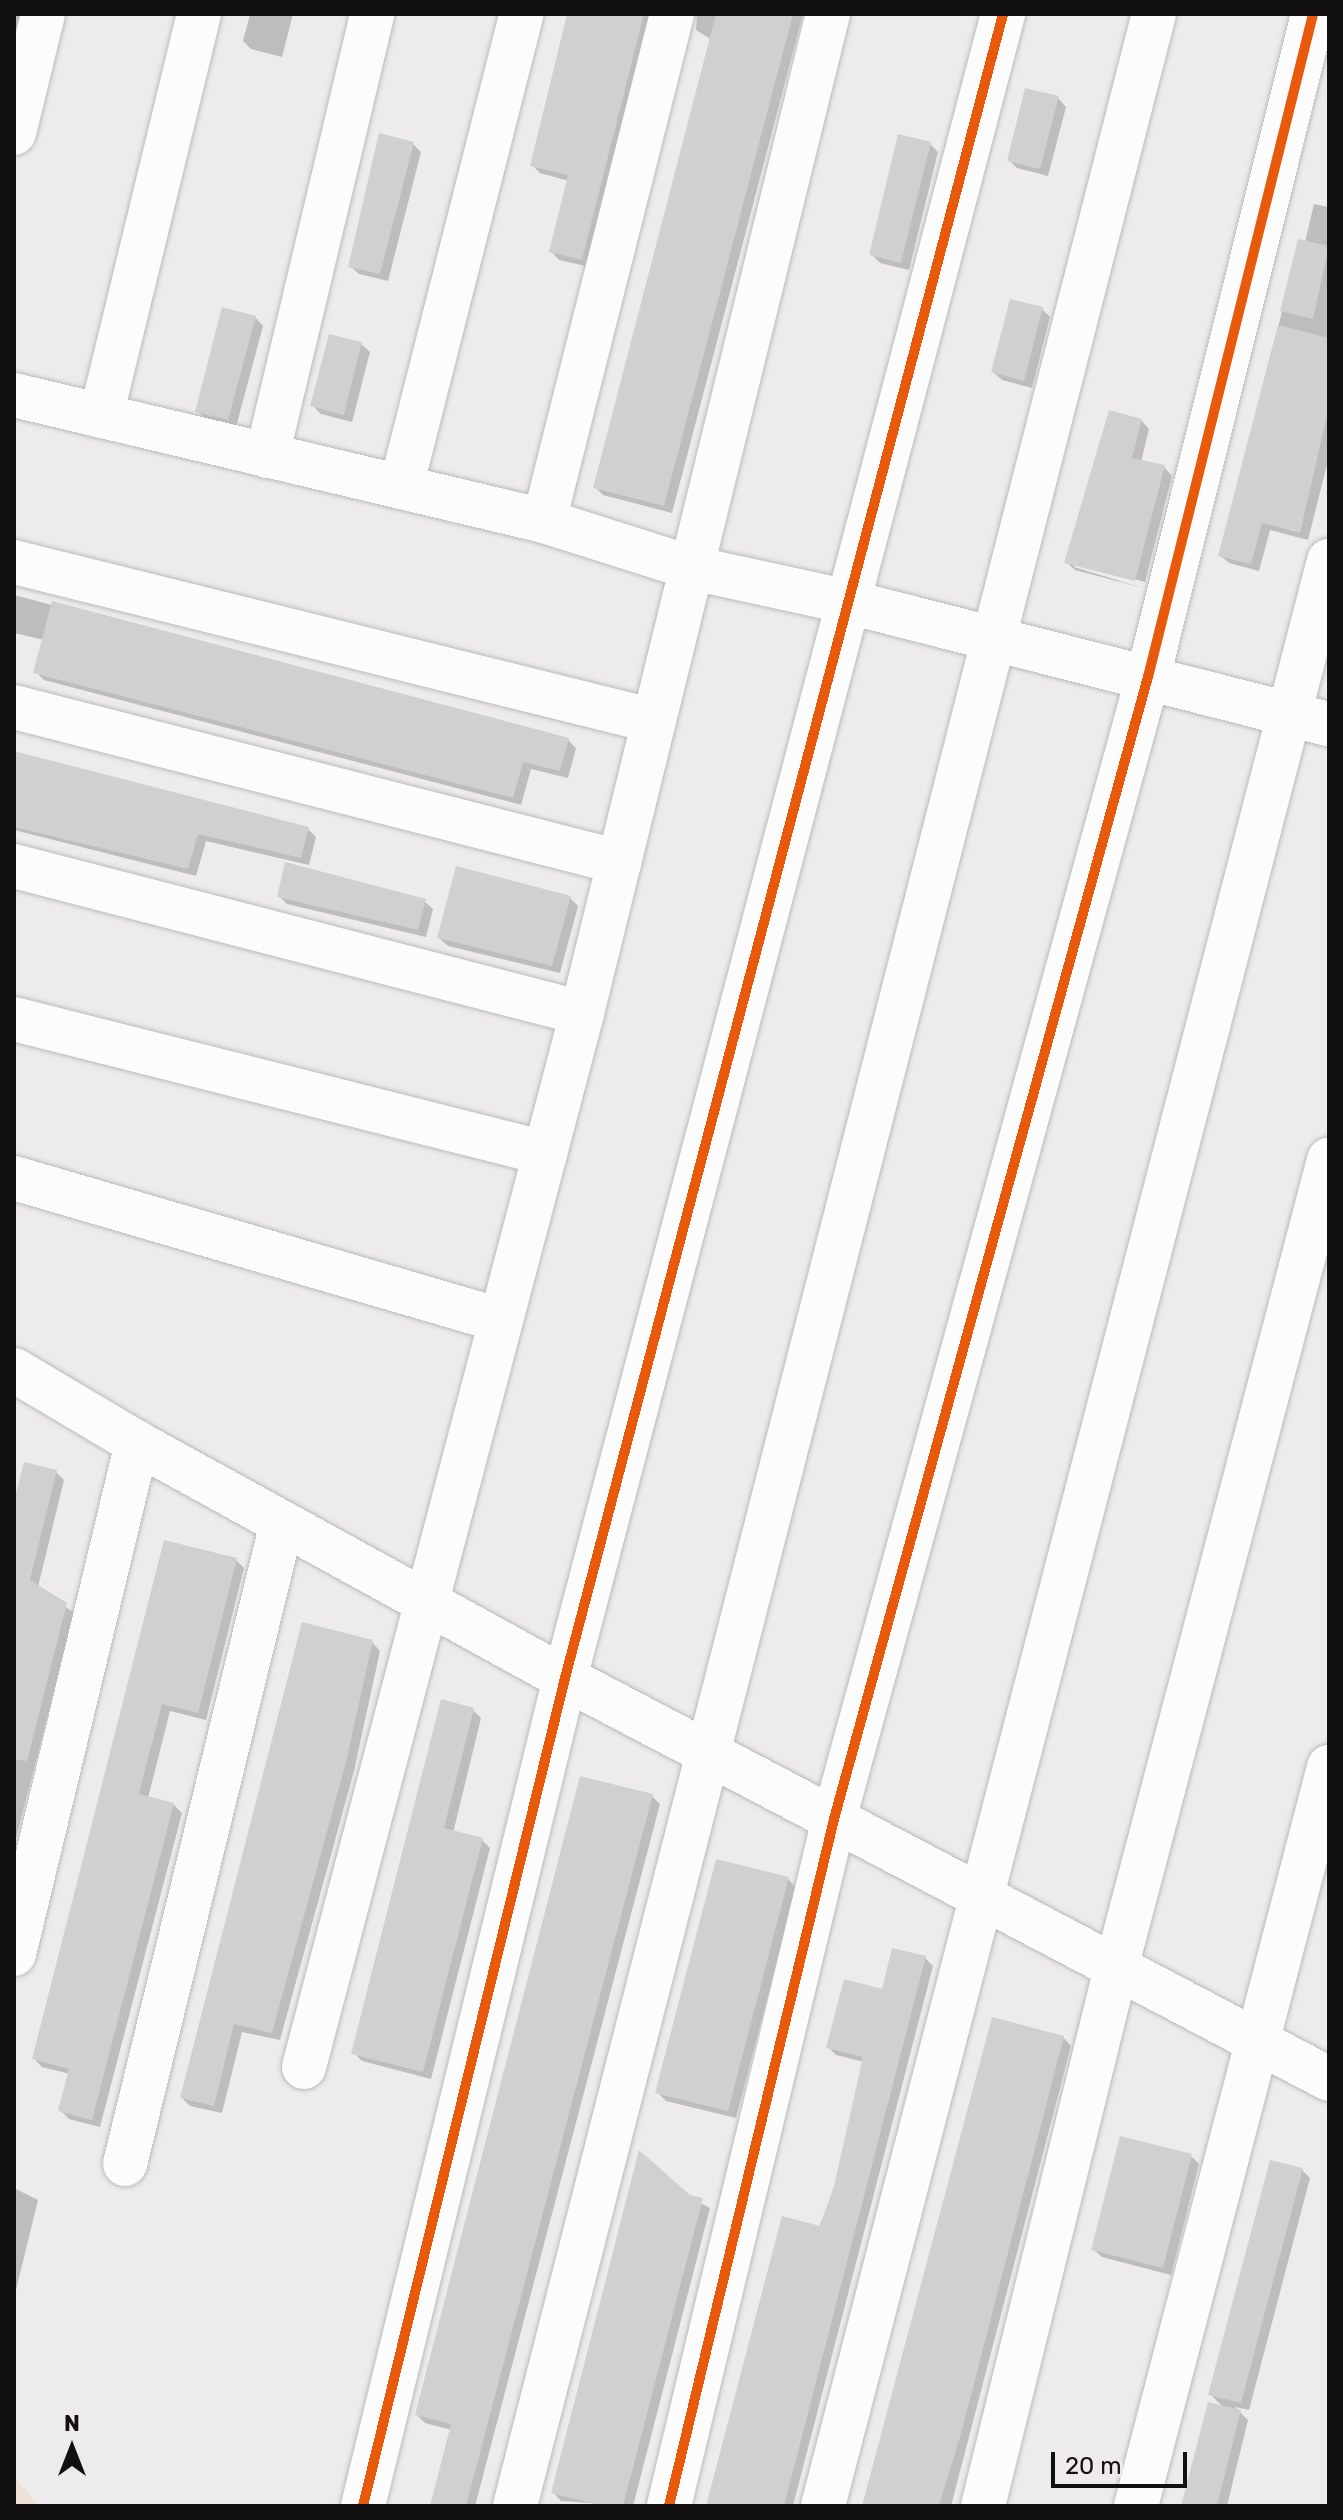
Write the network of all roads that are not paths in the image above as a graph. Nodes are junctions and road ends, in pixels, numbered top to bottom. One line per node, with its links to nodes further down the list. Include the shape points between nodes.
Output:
1 (43, 14): 10 (street)
2 (199, 14): 12 (street)
3 (372, 14): 13 (street)
4 (522, 14): 14 (street)
5 (672, 14): 15 (street)
6 (828, 14): 18 (street)
7 (1003, 14): 19 (street)
8 (1154, 14): 20 (street)
9 (1313, 14): 21 (street)
10 (14, 133)
11 (14, 395): 12 (street)
12 (101, 416): 13 (street)
13 (267, 456): 14 (street)
14 (401, 487): 15 (street)
15 (544, 521): 18 (street)
16 (1329, 561): 23 (street)
17 (14, 562): 24 (street)
18 (692, 568): 19 (street); 24 (street)
19 (849, 602): 20 (street); 37 (street)
20 (995, 639): 21 (street); 38 (street)
21 (1148, 677): 23 (street); 40 (street)
22 (14, 707): 25 (street)
23 (1309, 719): 41 (street)
24 (654, 721): 25 (street)
25 (619, 862): 27 (street)
26 (14, 866): 27 (street)
27 (582, 1013): 29 (street)
28 (14, 1019): 29 (street)
29 (545, 1153): 32 (street)
30 (1329, 1160): 43 (street)
31 (14, 1178): 32 (street)
32 (500, 1320): 36 (street)
33 (14, 1370): 34 (street)
34 (137, 1443): 35 (street); 42 (street)
35 (282, 1523): 36 (street); 47 (street)
36 (425, 1601): 37 (street); 45 (street)
37 (565, 1678): 38 (street); 48 (street)
38 (705, 1752): 40 (street); 49 (street)
39 (1329, 1767): 44 (street)
40 (834, 1819): 41 (street); 50 (street)
41 (978, 1895): 43 (street); 51 (street)
42 (14, 1954)
43 (1116, 1968): 44 (street); 52 (street)
44 (1256, 2041): 46 (street); 53 (street)
45 (304, 2067)
46 (1329, 2079)
47 (125, 2164)
48 (363, 2506)
49 (515, 2506)
50 (669, 2506)
51 (823, 2506)
52 (983, 2506)
53 (1136, 2506)

